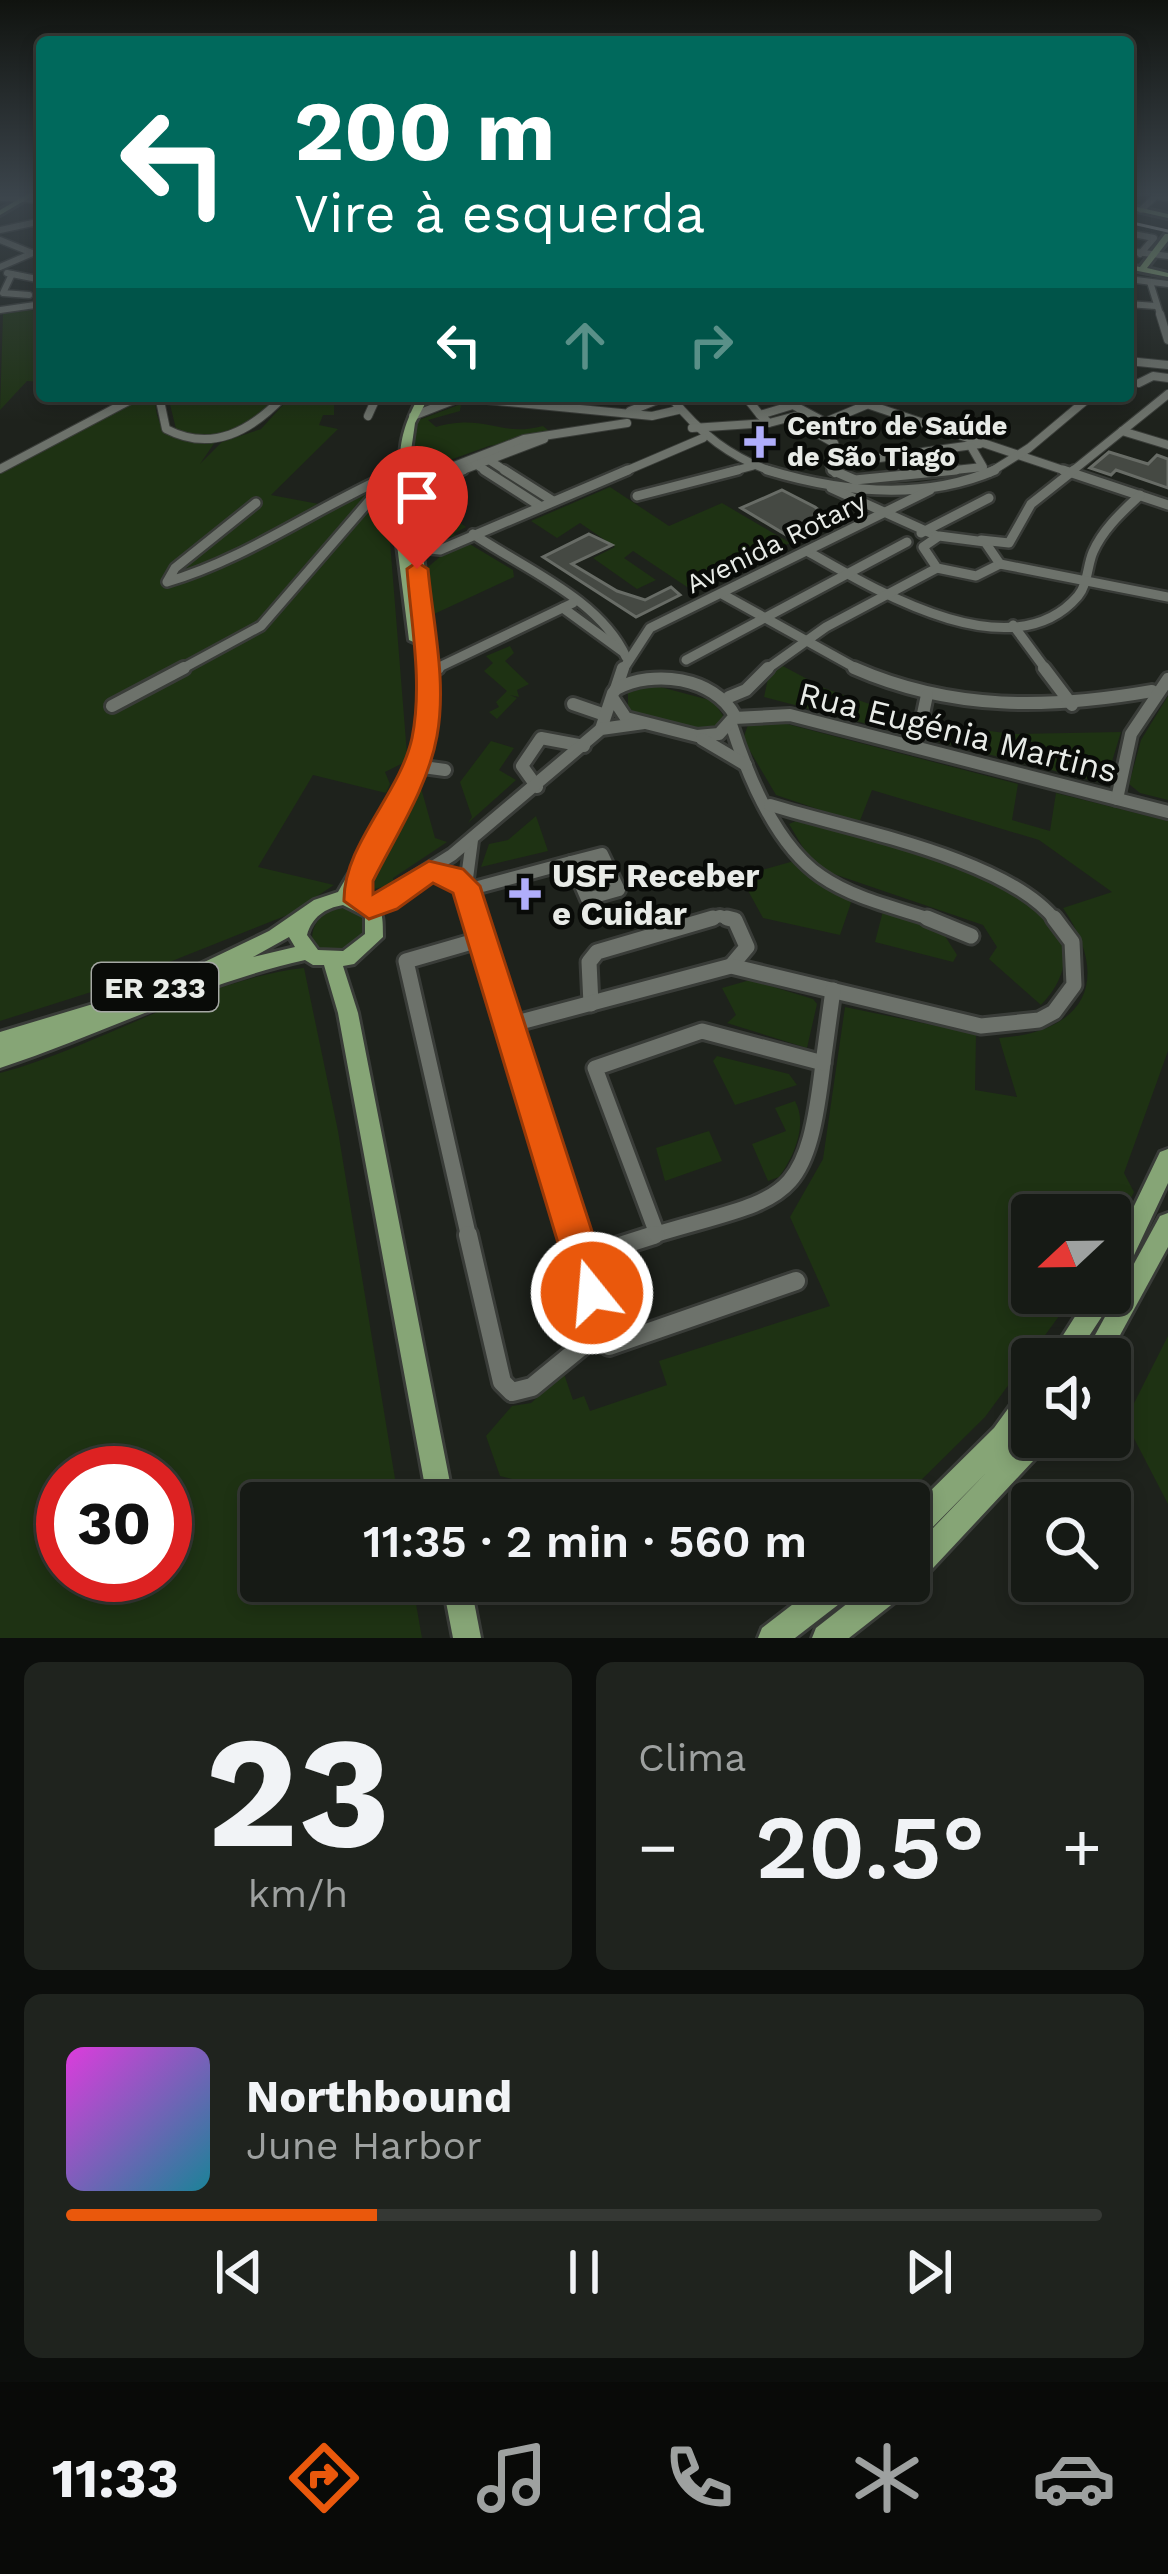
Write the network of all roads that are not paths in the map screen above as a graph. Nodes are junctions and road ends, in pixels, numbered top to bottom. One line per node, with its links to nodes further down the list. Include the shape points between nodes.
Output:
1 (1135, 268): 3 (main road)
2 (0, 270): 4 (street)
3 (1142, 270): 5 (main road)
4 (12, 274): 6 (street); 11 (street, via 3,292)
5 (1168, 275)
6 (36, 280)
7 (1134, 280): 8 (street)
8 (1150, 282): 9 (street); 15 (street)
9 (1168, 284)
10 (36, 287): 11 (street)
11 (29, 295): 12 (street)
12 (22, 304): 13 (street); 16 (street)
13 (36, 304)
14 (1134, 304): 15 (street)
15 (1156, 306): 18 (street)
16 (1, 310): 17 (street)
17 (3, 323)
18 (1167, 336)
19 (1134, 362): 20 (street)
20 (1164, 380): 21 (street); 48 (street)
21 (1134, 384)
22 (128, 402): 58 (street, via 52,435)
23 (160, 402): 24 (street, via 166,429 199,440 252,428)
24 (278, 402)
25 (374, 402): 39 (street)
26 (419, 402): 60 (main road, via 397,433)
27 (420, 402): 40 (main road)
28 (440, 402): 40 (street)
29 (493, 402): 38 (street)
30 (657, 402): 38 (street)
31 (673, 402): 36 (street)
32 (750, 402): 42 (street)
33 (858, 402): 35 (street)
34 (1084, 402): 53 (street)
35 (866, 405): 44 (street); 52 (street)
36 (677, 408): 38 (street); 41 (street); 46 (street)
37 (807, 413): 42 (street, via 793,405); 43 (street); 44 (street)
38 (631, 415): 41 (street); 50 (street, via 591,439)
39 (368, 416)
40 (413, 416): 75 (main road, via 404,458)
41 (652, 416): 46 (street)
42 (760, 416): 45 (street)
43 (791, 418): 45 (street); 47 (street)
44 (825, 422): 47 (street)
45 (769, 423): 46 (street)
46 (688, 425): 49 (street)
47 (808, 428): 55 (street, via 833,443)
48 (1123, 431): 51 (street); 59 (street)
49 (703, 438): 57 (street); 66 (street)
50 (544, 439): 54 (street); 56 (street, via 427,476)
51 (1168, 445)
52 (976, 446): 53 (street); 55 (street); 55 (street, via 983,467 855,480 831,470 830,463)
53 (1019, 454): 59 (street); 62 (street)
54 (489, 460): 56 (street); 66 (street)
55 (842, 461)
56 (477, 465): 69 (street)
57 (754, 466): 61 (street); 64 (street)
58 (0, 469)
59 (1071, 471): 63 (street); 76 (street, via 1031,504)
60 (394, 473): 67 (street, via 202,572 166,582); 75 (main road); 106 (street, via 261,626)
61 (820, 483): 62 (street); 70 (street)
62 (935, 487): 70 (street, Avenida Rotary)
63 (1140, 495): 68 (street); 83 (street, via 1102,534)
64 (638, 496)
65 (989, 498): 72 (street)
66 (553, 501): 69 (street)
67 (256, 503)
68 (1168, 505)
69 (540, 506): 71 (street)
70 (883, 513): 72 (street); 78 (street, Avenida Rotary)
71 (472, 535): 77 (street); 87 (street)
72 (923, 538): 73 (street); 80 (street, via 926,558)
73 (981, 541): 76 (street); 79 (street)
74 (907, 542): 82 (street)
75 (408, 543): 77 (street); 81 (main road); 95 (main road)
76 (1010, 543): 79 (street)
77 (437, 547): 81 (street)
78 (807, 551): 82 (street); 84 (street, Avenida Rotary)
79 (1000, 560): 80 (street, via 976,576); 83 (street)
80 (938, 568): 85 (street)
81 (417, 569): 95 (main road)
82 (847, 574): 85 (street); 89 (street)
83 (1086, 581): 86 (street); 90 (street, via 1063,609)
84 (722, 594): 89 (street); 91 (street, Avenida Rotary)
85 (887, 597): 90 (street, via 937,617); 92 (street)
86 (1168, 597)
87 (568, 606): 88 (street); 93 (street); 95 (street)
88 (597, 619): 91 (street); 93 (street)
89 (762, 620): 92 (street); 94 (street)
90 (1013, 625): 105 (street)
91 (642, 637): 93 (street); 96 (street, via 639,660)
92 (801, 645): 98 (street); 101 (street)
93 (626, 657): 100 (street)
94 (686, 660)
95 (424, 669): 117 (main road, via 429,699)
96 (653, 678): 100 (street, via 629,680); 102 (street)
97 (1168, 679): 99 (street)
98 (755, 685): 102 (street); 107 (street)
99 (1153, 691): 103 (street); 110 (street)
100 (614, 693): 108 (street); 112 (street, via 620,714)
101 (927, 694): 105 (street); 116 (street)
102 (723, 695): 107 (street); 111 (street)
103 (1112, 700): 105 (street); 110 (street)
104 (573, 704): 108 (street)
105 (1072, 705)
106 (112, 706)
107 (764, 706): 109 (street)
108 (605, 715): 113 (street)
109 (790, 716): 111 (street, Rua Eugénia Martins, via 755,713); 116 (street, Rua Eugénia Martins)
110 (1141, 718): 121 (street, via 1121,766)
111 (733, 722): 114 (street, Rua Eugénia Martins, via 719,734); 118 (street)
112 (644, 723): 113 (street); 114 (street)
113 (601, 729): 115 (street)
114 (697, 736): 118 (street)
115 (584, 746): 120 (street); 120 (street, via 541,738 522,766)
116 (916, 748): 121 (street, Rua Eugénia Martins)
117 (416, 766): 119 (street); 128 (main road)
118 (747, 766): 122 (street)
119 (445, 770)
120 (537, 787): 124 (street)
121 (1118, 799): 123 (street, Rua Eugénia Martins)
122 (770, 805): 130 (street, via 819,876); 135 (street, via 1009,880 1054,913 1077,967 1054,1012 1000,1027)
123 (1168, 812)
124 (472, 840): 126 (street); 127 (street)
125 (571, 862): 127 (street)
126 (429, 872): 127 (street); 128 (street)
127 (466, 888): 131 (street)
128 (366, 901): 129 (main road, via 322,904); 134 (main road, via 374,938)
129 (304, 918): 132 (main road, via 298,936); 138 (main road, ER 233, via 104,1008)
130 (971, 936)
131 (482, 939): 137 (street); 147 (street, via 406,961 502,1382 512,1392 532,1388)
132 (305, 952): 134 (main road); 139 (main road, ER 233, via 243,967)
133 (731, 966): 135 (street); 136 (street); 136 (street, via 747,947 735,920 720,916 597,952)
134 (340, 967): 151 (main road)
135 (833, 990): 140 (street)
136 (591, 1004): 137 (street)
137 (509, 1025): 145 (street)
138 (0, 1041)
139 (0, 1059)
140 (823, 1063): 143 (street, via 802,1172 767,1198); 143 (street, via 702,1031 598,1063)
141 (1168, 1160): 144 (main road)
142 (1168, 1224): 148 (main road)
143 (656, 1234): 145 (street)
144 (1131, 1237)
145 (582, 1258): 147 (street)
146 (796, 1281): 147 (street)
147 (606, 1337)
148 (1106, 1338)
149 (1011, 1426): 152 (main road)
150 (1018, 1458): 153 (main road)
151 (437, 1482)
152 (930, 1510)
153 (930, 1551)
154 (460, 1602): 157 (main road)
155 (819, 1602): 158 (main road)
156 (871, 1602): 159 (main road)
157 (467, 1638)
158 (772, 1638)
159 (826, 1638)

